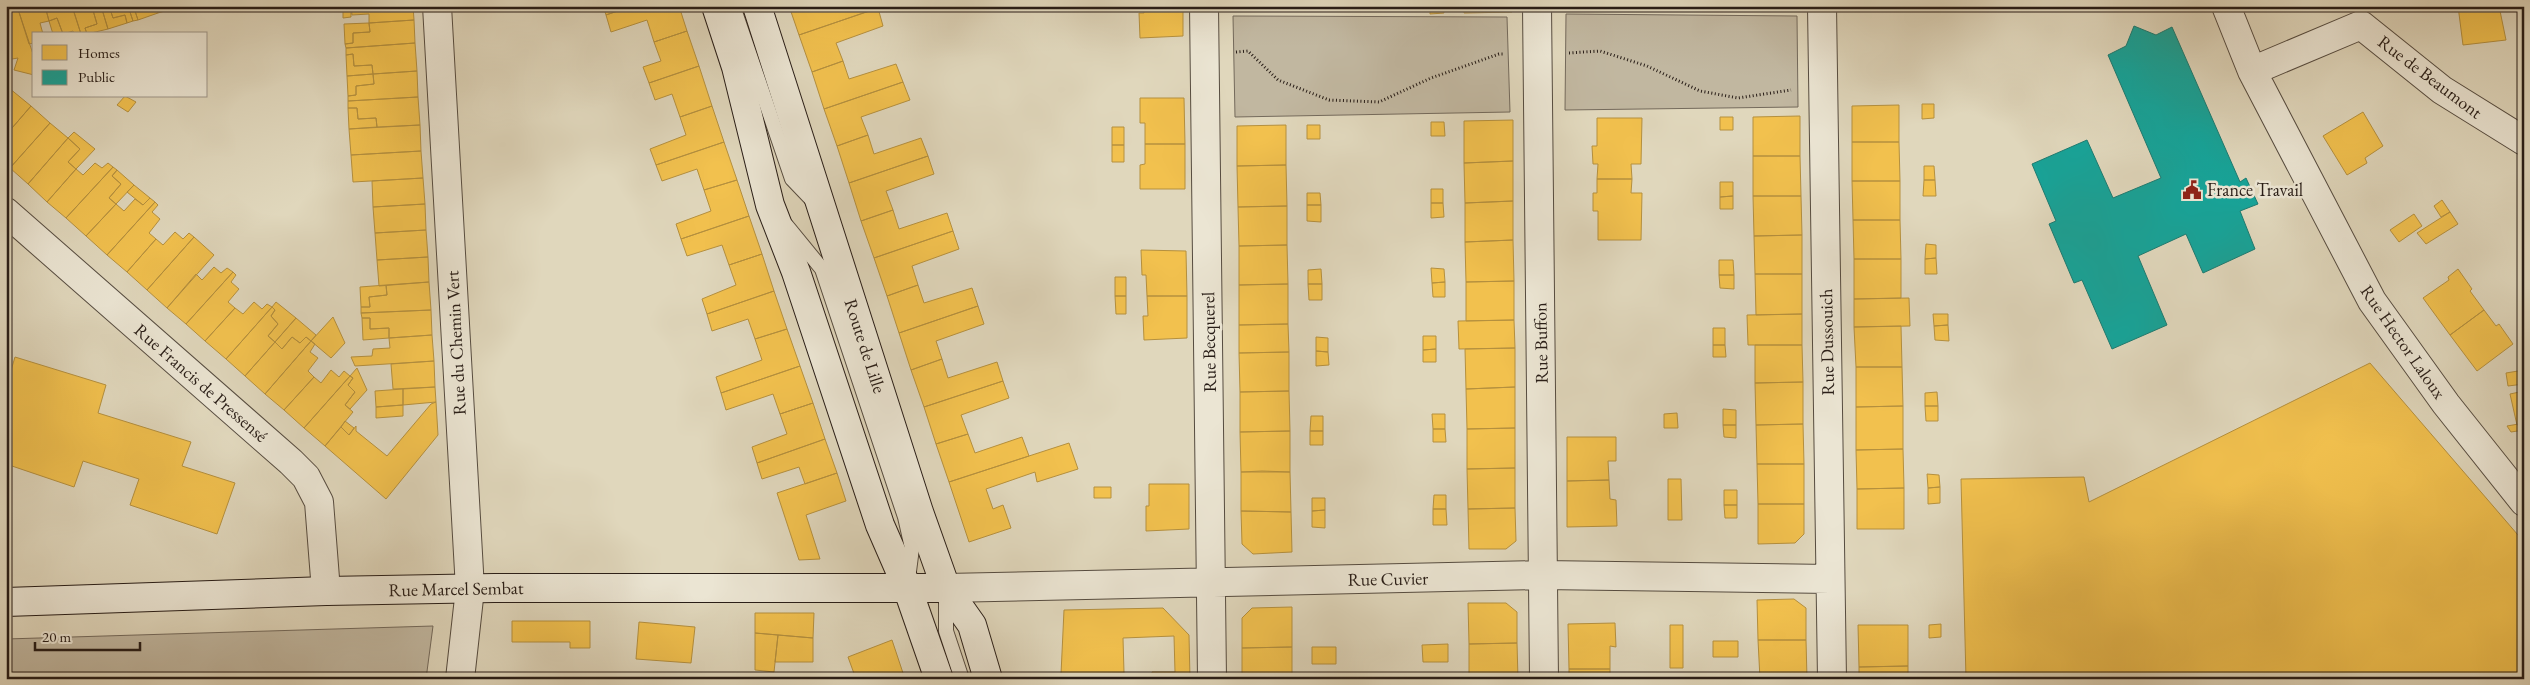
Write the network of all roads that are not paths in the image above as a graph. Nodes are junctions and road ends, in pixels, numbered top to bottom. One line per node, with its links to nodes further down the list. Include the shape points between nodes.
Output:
1 (437, 6): 20 (street, Rue du Chemin Vert)
2 (716, 6): 18 (street, via 736,67 770,205 796,272 880,525)
3 (734, 6): 12 (lane, via 792,179)
4 (756, 6): 12 (street, Route de Lille)
5 (1204, 6): 17 (street, Rue Becquerel)
6 (1537, 6): 15 (street, Rue Buffon)
7 (1822, 6): 16 (street, Rue Dussouich)
8 (2226, 6): 10 (street, Rue Hector Laloux)
9 (2365, 16): 10 (street, Rue de Beaumont); 11 (street, Rue de Beaumont, via 2442,90)
10 (2252, 71): 14 (street, Rue Hector Laloux, via 2372,301 2446,404)
11 (2524, 141)
12 (821, 210): 19 (street, Route de Lille)
13 (6, 212): 21 (street, Rue Francis de Pressensé, via 306,477 319,502)
14 (2524, 502)
15 (1543, 575): 16 (street, Rue Cuvier); 17 (street, Rue Cuvier); 28 (street, Rue Buffon)
16 (1830, 579): 29 (street, Rue Dussouich)
17 (1211, 583): 19 (street, Rue Cuvier); 27 (street, Rue Becquerel)
18 (907, 587): 19 (street, Rue Marcel Sembat); 20 (street, Rue Marcel Sembat); 24 (street)
19 (946, 588): 25 (lane, via 946,631); 26 (street, Route de Lille, via 972,625)
20 (470, 589): 21 (street, Rue Marcel Sembat); 23 (street, Rue du Chemin Vert)
21 (326, 590): 22 (street, Rue Marcel Sembat)
22 (6, 602)
23 (460, 679)
24 (939, 679)
25 (962, 679)
26 (988, 679)
27 (1212, 679)
28 (1544, 679)
29 (1832, 679)

